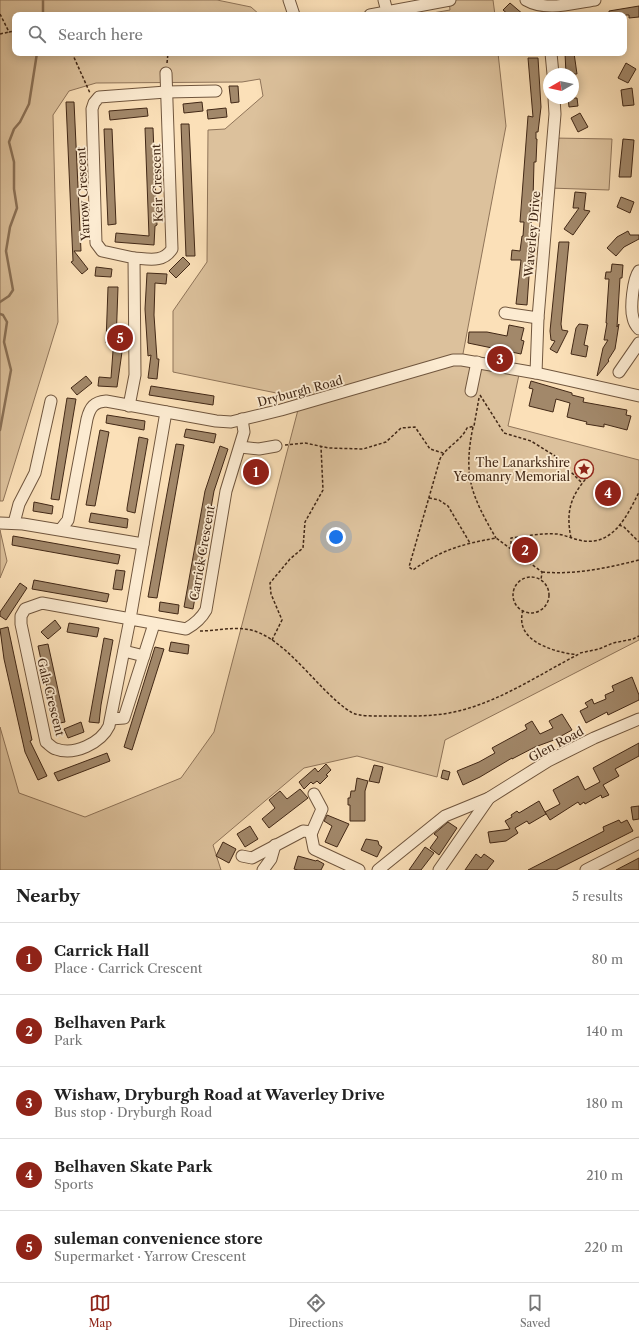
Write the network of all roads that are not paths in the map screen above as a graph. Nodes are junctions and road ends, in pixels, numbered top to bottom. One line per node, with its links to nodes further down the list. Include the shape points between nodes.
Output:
1 (384, 0): 8 (street)
2 (450, 0): 9 (street)
3 (526, 0): 6 (street)
4 (595, 0): 6 (street)
5 (291, 1): 7 (street)
6 (548, 7)
7 (293, 12)
8 (388, 12)
9 (393, 12)
10 (551, 56): 11 (street)
11 (552, 68)
12 (166, 73): 14 (street, Keir Crescent)
13 (216, 91): 14 (street)
14 (166, 92): 16 (street, Keir Crescent, via 172,249 168,256 158,260); 16 (street, Yarrow Crescent, via 99,97 92,109 96,243 102,252)
15 (554, 104): 19 (street, Waverley Drive)
16 (134, 258): 28 (street, via 135,375)
17 (639, 271): 20 (street, via 634,281 632,313)
18 (505, 313): 19 (street)
19 (538, 318): 24 (street, Waverley Drive)
20 (639, 329)
21 (639, 344): 23 (street)
22 (477, 362): 24 (street, Dryburgh Road); 25 (street); 30 (street, Dryburgh Road, via 453,360 293,407)
23 (619, 372)
24 (536, 373): 26 (street, Dryburgh Road)
25 (471, 391)
26 (639, 396)
27 (51, 401): 34 (street, via 35,473 19,504)
28 (129, 406): 29 (street, Dryburgh Road); 35 (street, Dryburgh Road, via 106,401 98,402 90,408 68,520)
29 (166, 412): 30 (street, Dryburgh Road, via 216,421 231,422); 36 (street, Gala Crescent)
30 (242, 419): 32 (street, Carrick Crescent, via 244,432)
31 (276, 446): 32 (street, via 259,449)
32 (240, 447): 38 (street, Carrick Crescent, via 226,491 206,610 202,618 186,629)
33 (0, 523): 34 (street)
34 (14, 523): 35 (street)
35 (61, 529): 36 (street)
36 (143, 544): 37 (street, Gala Crescent)
37 (130, 620): 38 (street); 39 (street, Gala Crescent); 43 (street, Gala Crescent, via 42,603 25,609 21,616 46,742 54,749 76,750 106,733)
38 (154, 624): 40 (street)
39 (124, 651): 40 (street); 41 (street, Gala Crescent)
40 (144, 656): 42 (street)
41 (118, 682): 42 (street); 43 (street, Gala Crescent)
42 (134, 685): 43 (street, via 124,718)
43 (111, 718)
44 (639, 719): 46 (street, Glen Road, via 548,761)
45 (314, 794): 47 (street, via 322,809)
46 (489, 798): 51 (street, Glen Road); 54 (street, Glen Road, via 445,816)
47 (313, 829): 49 (street, via 303,831); 53 (street, via 314,849)
48 (639, 843): 55 (street)
49 (275, 845): 50 (street, via 252,858); 52 (street, via 271,859)
50 (242, 856)
51 (440, 868)
52 (262, 870)
53 (360, 870)
54 (378, 870)
55 (586, 870)

